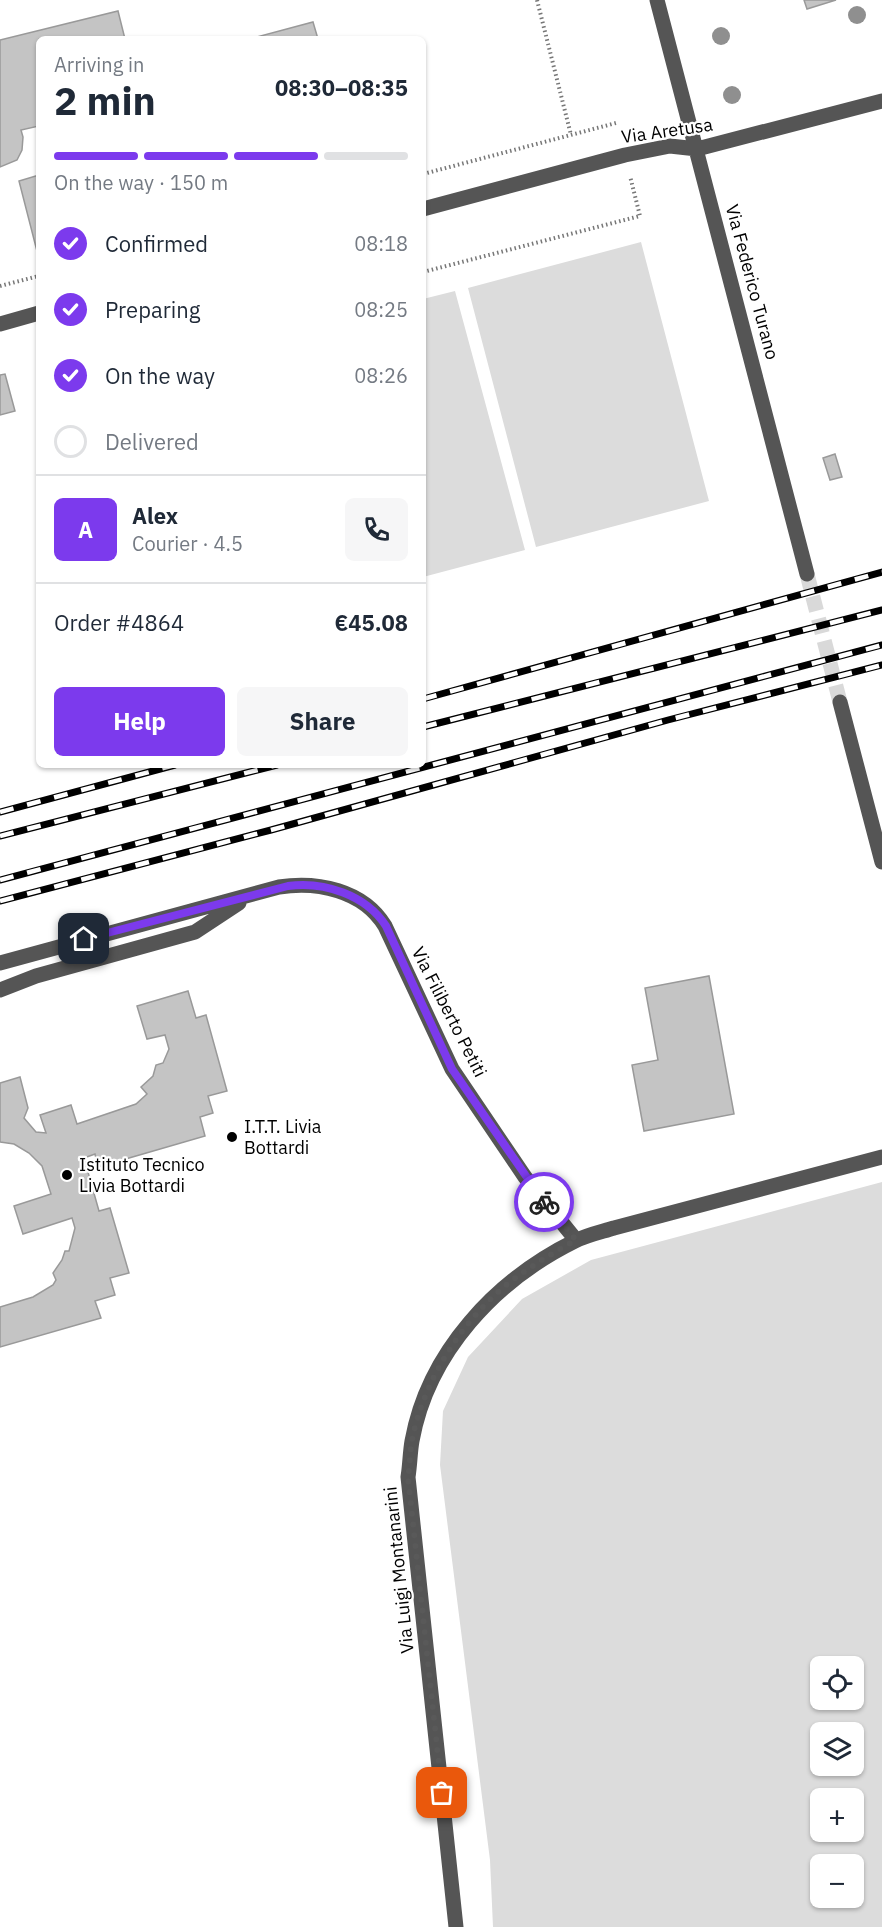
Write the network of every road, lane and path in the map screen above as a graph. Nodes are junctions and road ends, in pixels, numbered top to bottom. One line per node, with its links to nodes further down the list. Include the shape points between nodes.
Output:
1 (537, 0): 5 (path)
2 (657, 0): 6 (street, Via Federico Turano)
3 (882, 101): 6 (street, Via Aretusa)
4 (616, 123): 5 (path)
5 (571, 135): 8 (path)
6 (697, 149): 7 (street, Via Aretusa, via 670,146); 15 (street, Via Federico Turano)
7 (625, 155): 9 (street, Via Aretusa); 10 (path, via 640,216)
8 (426, 173)
9 (426, 207)
10 (426, 271)
11 (36, 277): 12 (path)
12 (0, 286)
13 (36, 314): 14 (street)
14 (0, 324)
15 (807, 574)
16 (840, 702): 17 (street)
17 (882, 862)
18 (249, 896): 19 (street, Via Filiberto Petiti); 20 (street, Via Filiberto Petiti, via 195,932 36,976); 22 (street, Via Filiberto Petiti, via 279,887 306,885 341,892 374,910 386,926 452,1069 525,1177)
19 (0, 963)
20 (0, 990)
21 (882, 1157): 22 (street)
22 (576, 1240): 23 (street, Via Luigi Montanarini, via 509,1283 473,1318 440,1366 412,1440 408,1477)
23 (456, 1927)

